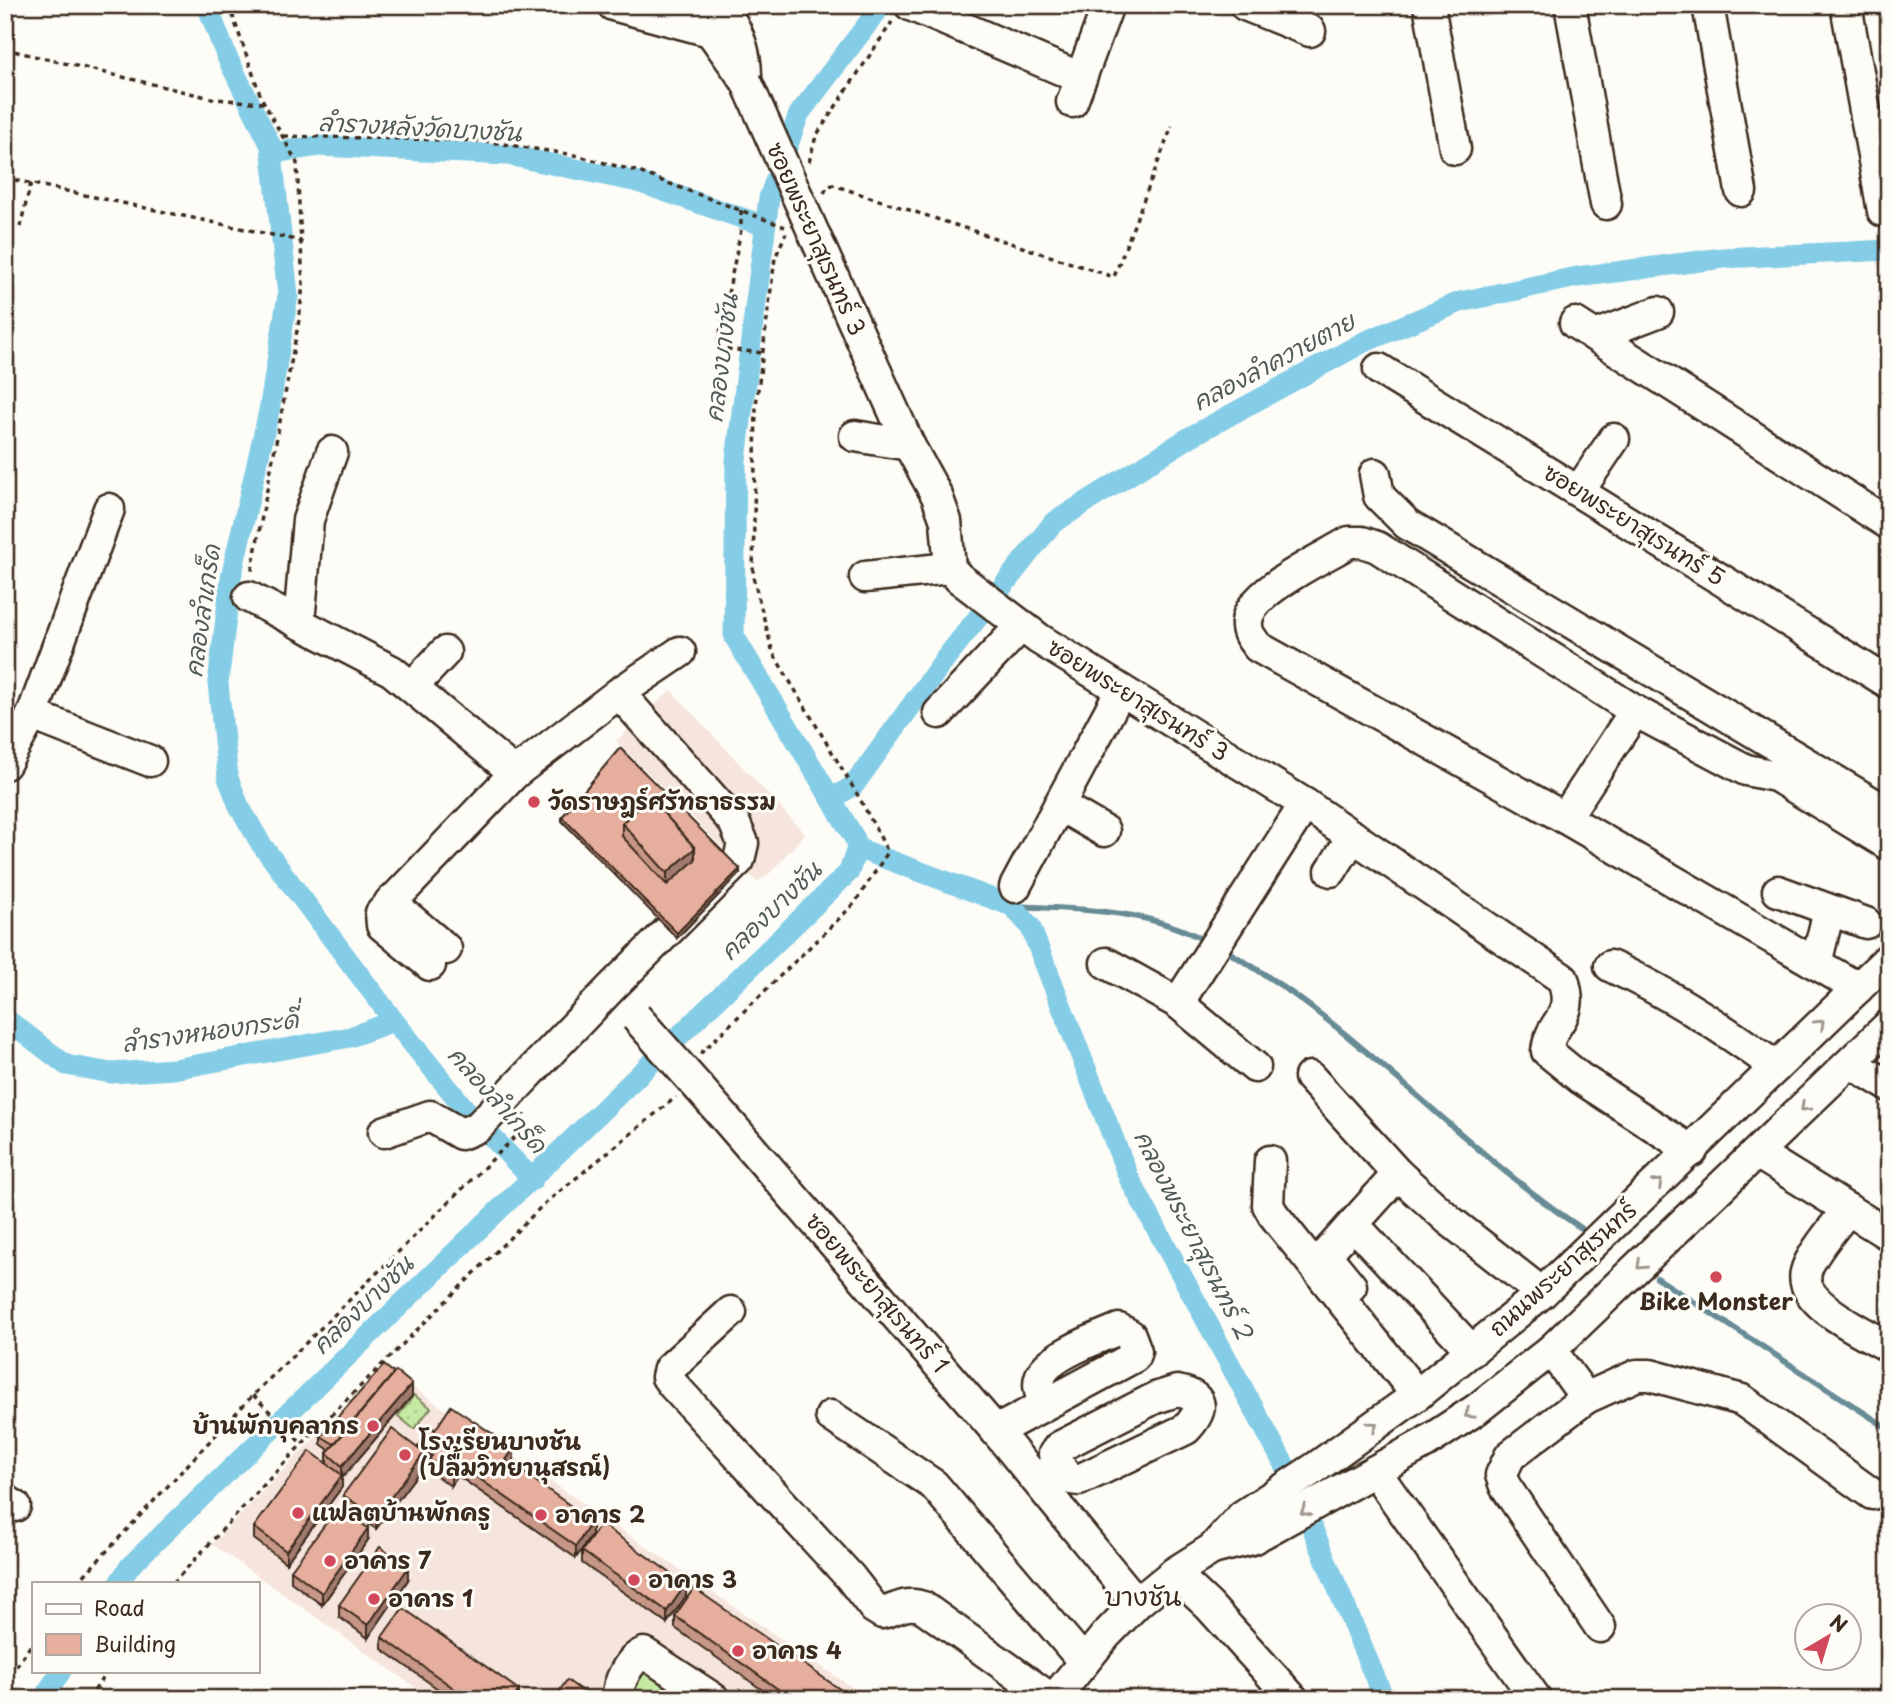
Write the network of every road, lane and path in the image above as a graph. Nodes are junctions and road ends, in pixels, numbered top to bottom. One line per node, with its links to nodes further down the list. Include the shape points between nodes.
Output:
1 (229, 5): 13 (path)
2 (613, 5): 10 (street)
3 (1108, 5): 9 (street, via 1077,90)
4 (1245, 5): 11 (street)
5 (1429, 5): 16 (street)
6 (1570, 5): 21 (street)
7 (1708, 5): 20 (street)
8 (1846, 5): 23 (street)
9 (903, 11): 17 (path, via 816,136)
10 (711, 14): 24 (street, ซอยพระยาสุเรนทร์ 3, bridge, via 738,35 746,59 746,81)
11 (1310, 31)
12 (5, 49): 13 (path, via 215,99)
13 (265, 103): 15 (path)
14 (1172, 126): 24 (path, via 1114,277 833,185 824,190)
15 (284, 136): 22 (path, bridge, via 484,141 523,147 636,171); 26 (path, via 297,163)
16 (1455, 149)
17 (809, 163)
18 (5, 178): 19 (path)
19 (31, 183): 25 (path); 26 (path)
20 (1741, 191)
21 (1606, 204)
22 (741, 210): 24 (path, bridge, via 795,230); 28 (path, via 717,348)
23 (1883, 211)
24 (805, 227): 28 (path, via 775,258); 32 (street, ซอยพระยาสุเรนทร์ 3)
25 (20, 228)
26 (302, 241): 40 (path, via 299,320)
27 (1658, 312): 37 (street, via 1585,329)
28 (764, 353): 76 (path, via 756,405 754,577 773,653 888,852 854,904)
29 (1379, 369): 35 (street, ซอยพระยาสุเรนทร์ 5)
30 (855, 436): 32 (street)
31 (1614, 439): 35 (street)
32 (909, 445): 38 (street, ซอยพระยาสุเรนทร์ 3, via 946,521)
33 (332, 452): 41 (street, via 308,520)
34 (1375, 474): 57 (street, via 1379,496 1407,524)
35 (1579, 491): 45 (street, ซอยพระยาสุเรนทร์ 5)
36 (109, 509): 51 (street)
37 (1889, 524)
38 (955, 573): 39 (street); 42 (street, ซอยพระยาสุเรนทร์ 3)
39 (865, 577)
40 (248, 597): 41 (street)
41 (299, 623): 46 (street, via 392,671)
42 (1016, 624): 47 (street, ซอยพระยาสุเรนทร์ 3); 50 (street)
43 (445, 652): 46 (street)
44 (680, 652): 48 (street)
45 (1889, 683)
46 (412, 687): 54 (street)
47 (1121, 690): 55 (street, ซอยพระยาสุเรนทร์ 3); 56 (street)
48 (619, 693): 54 (street); 72 (street, via 734,822 743,843 739,860)
49 (1635, 711): 58 (street); 58 (street, via 1377,547 1362,542 1349,542 1269,590 1254,604 1247,621 1249,635 1258,647); 61 (street, via 1746,770 1776,776)
50 (939, 713)
51 (32, 715): 52 (street); 53 (street)
52 (150, 761)
53 (5, 764)
54 (515, 773): 67 (street, via 390,902)
55 (1306, 804): 60 (street, ซอยพระยาสุเรนทร์ 3); 74 (street)
56 (1059, 806): 59 (street); 63 (street)
57 (1889, 813)
58 (1565, 818): 70 (street)
59 (1104, 831)
60 (1353, 836): 62 (street); 85 (street, ซอยพระยาสุเรนทร์ 3, via 1563,979 1569,998 1548,1039 1547,1051)
61 (1889, 845)
62 (1331, 871)
63 (1015, 887)
64 (1778, 891): 65 (street)
65 (1829, 910): 66 (street); 70 (street)
66 (1866, 923)
67 (438, 957)
68 (1889, 958): 73 (street, ถนนพระยาสุเรนทร์)
69 (1105, 962): 74 (street)
70 (1816, 964): 73 (street)
71 (1610, 966): 79 (street, via 1719,1027)
72 (611, 988): 82 (street, ซอยพระยาสุเรนทร์ 1, bridge); 83 (street)
73 (1858, 988): 79 (street, ถนนพระยาสุเรนทร์, one-way to 73)
74 (1178, 1003): 78 (street)
75 (1889, 1025): 77 (street, ถนนพระยาสุเรนทร์)
76 (700, 1055)
77 (1851, 1063): 81 (street); 86 (street, ถนนพระยาสุเรนทร์, one-way to 86)
78 (1255, 1067)
79 (1776, 1067): 85 (street, ถนนพระยาสุเรนทร์)
80 (1310, 1077): 88 (street)
81 (1889, 1086)
82 (686, 1090): 103 (street, ซอยพระยาสุเรนทร์ 1); 104 (path, via 543,1205)
83 (494, 1110): 84 (street, via 461,1134 430,1116); 98 (path, via 526,1118 519,1133)
84 (384, 1132)
85 (1692, 1151): 92 (street, ถนนพระยาสุเรนทร์, one-way to 85)
86 (1757, 1153): 89 (street); 96 (street, ถนนพระยาสุเรนทร์, one-way to 96)
87 (1270, 1161): 99 (street, via 1268,1205 1273,1214)
88 (1398, 1174): 90 (street); 92 (street)
89 (1848, 1209): 91 (street); 95 (street, via 1806,1270 1805,1285 1815,1302)
90 (1353, 1224): 94 (street, via 1332,1245 1329,1259); 97 (street)
91 (1889, 1235)
92 (1542, 1293): 97 (street, ถนนพระยาสุเรนทร์)
93 (731, 1312): 120 (street, via 669,1369 667,1377 673,1385 874,1608 882,1613 902,1604 923,1607)
94 (1380, 1321)
95 (1889, 1347)
96 (1551, 1350): 101 (street); 105 (street, ถนนพระยาสุเรนทร์, one-way to 105, via 1477,1409)
97 (1472, 1351): 99 (street, ถนนพระยาสุเรนทร์)
98 (253, 1395): 104 (path); 109 (path)
99 (1416, 1395): 107 (street, ถนนพระยาสุเรนทร์, one-way to 99, via 1318,1466)
100 (1155, 1398): 103 (street, via 1134,1357 1130,1335 1119,1329 1060,1356 1045,1368 1039,1387 1044,1405)
101 (1586, 1398): 106 (street, via 1637,1375 1724,1393 1741,1400); 112 (street, via 1510,1456 1501,1475)
102 (831, 1416): 114 (street, via 934,1485)
103 (996, 1432): 111 (street, ซอยพระยาสุเรนทร์ 1)
104 (302, 1444): 110 (path)
105 (1375, 1471): 107 (street, ถนนพระยาสุเรนทร์, one-way to 107, via 1336,1495); 122 (street)
106 (1872, 1494)
107 (1268, 1515): 108 (street, ถนนพระยาสุเรนทร์, via 1242,1516)
108 (1193, 1561): 111 (street, ถนนพระยาสุเรนทร์); 121 (street, via 1258,1659)
109 (78, 1582)
110 (174, 1582)
111 (1137, 1603): 114 (street, ถนนพระยาสุเรนทร์)
112 (1600, 1627)
113 (32, 1643): 116 (path)
114 (1084, 1662): 120 (street, ถนนพระยาสุเรนทร์)
115 (106, 1672): 117 (path)
116 (5, 1683)
117 (89, 1699)
118 (618, 1699): 119 (street, via 619,1686 631,1664 644,1653)
119 (714, 1699)
120 (1053, 1699)
121 (1293, 1699)
122 (1536, 1699)

